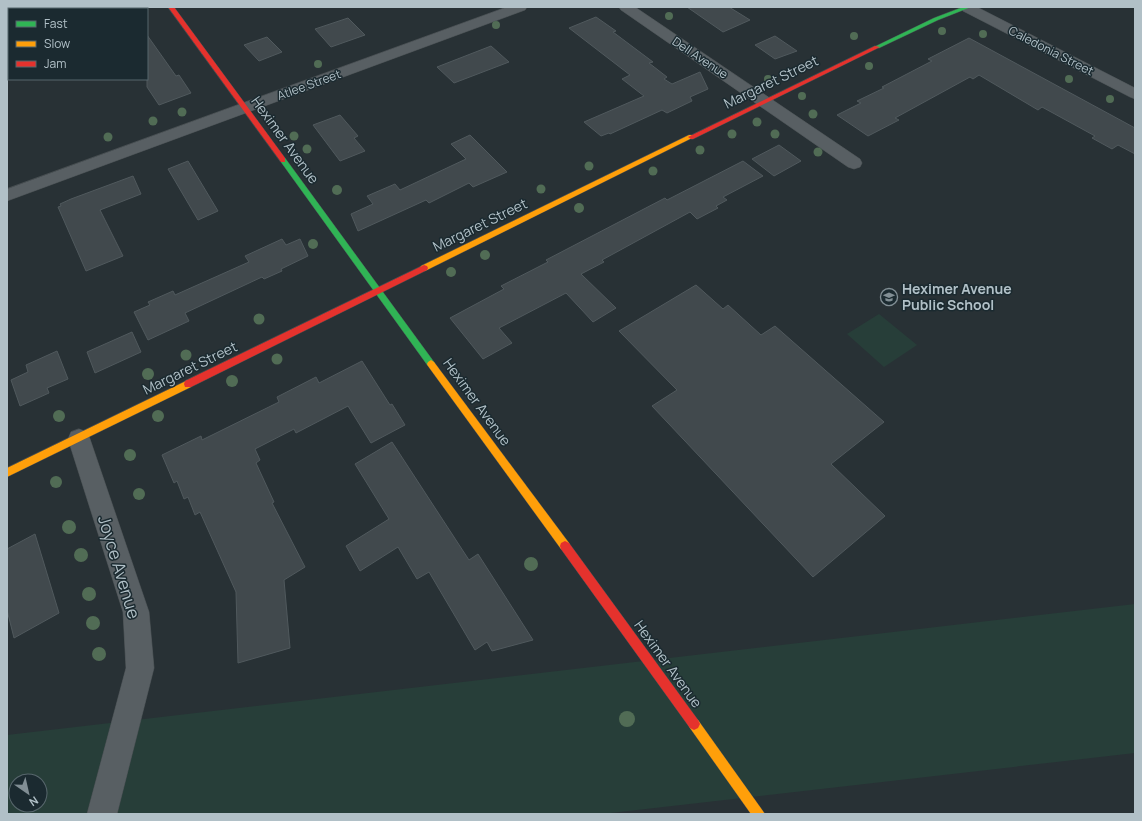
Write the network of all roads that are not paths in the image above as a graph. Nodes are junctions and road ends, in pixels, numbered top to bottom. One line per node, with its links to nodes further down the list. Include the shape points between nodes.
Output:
1 (171, 7): 7 (street, Heximer Avenue)
2 (520, 7): 7 (street, Atlee Street)
3 (626, 7): 6 (street, Dell Avenue)
4 (968, 7): 5 (street, Caledonia Street); 6 (street, Margaret Street, via 936,19)
5 (1135, 94)
6 (763, 101): 8 (street, Dell Avenue); 10 (street, Margaret Street)
7 (245, 108): 9 (street, Atlee Street); 10 (street, Heximer Avenue)
8 (854, 163)
9 (7, 195)
10 (378, 291): 11 (street, Margaret Street); 14 (street, Heximer Avenue)
11 (79, 439): 12 (street, Margaret Street); 13 (street, Joyce Avenue, via 136,612 140,668)
12 (7, 473)
13 (102, 814)
14 (759, 814)

